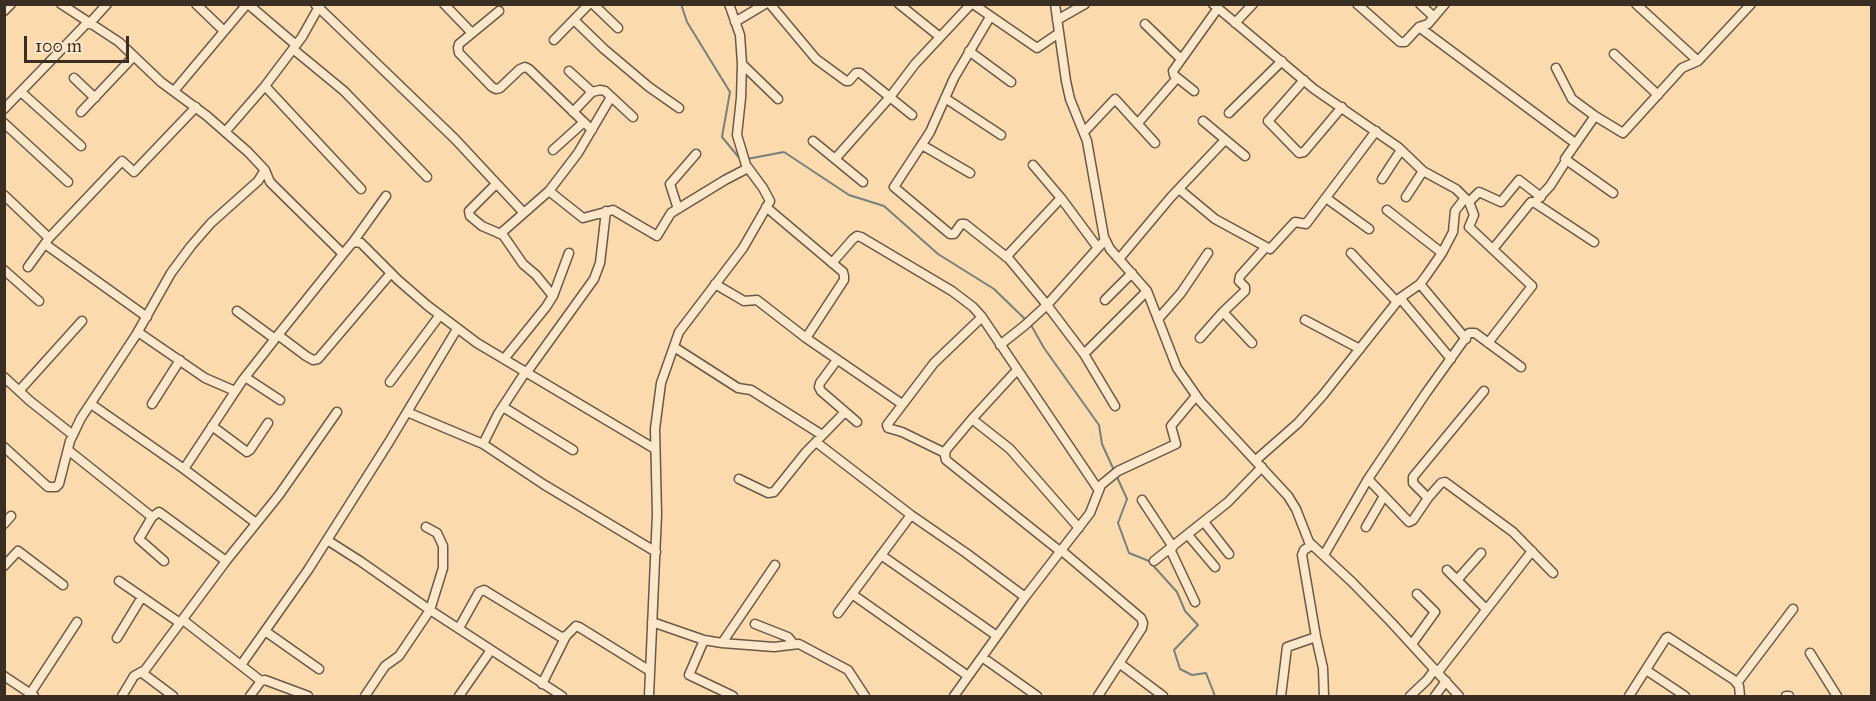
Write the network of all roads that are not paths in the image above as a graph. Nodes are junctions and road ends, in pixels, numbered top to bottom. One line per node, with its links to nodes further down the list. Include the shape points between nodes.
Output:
1 (11, 4): 23 (street)
2 (62, 4): 31 (street)
3 (107, 4): 31 (street)
4 (196, 4): 35 (street)
5 (247, 4): 35 (street); 40 (street)
6 (444, 4): 36 (street)
7 (591, 4): 27 (street); 34 (street)
8 (729, 4): 29 (street)
9 (765, 4): 29 (street)
10 (770, 4): 61 (street, via 824,65 846,81 860,73)
11 (899, 4): 38 (street)
12 (972, 4): 25 (street); 38 (street)
13 (1055, 4): 28 (street)
14 (1085, 4): 28 (street)
15 (1253, 4): 30 (street)
16 (1357, 4): 33 (street, via 1400,42 1408,41)
17 (1420, 4): 26 (street)
18 (1445, 4): 26 (street)
19 (1636, 4): 46 (street)
20 (1751, 4): 46 (street)
21 (318, 5): 40 (street); 105 (street)
22 (1216, 7): 30 (street); 44 (street)
23 (4, 11)
24 (500, 11): 36 (street)
25 (990, 17): 37 (street, via 1037,48); 41 (street)
26 (1434, 17): 33 (street)
27 (574, 20): 39 (street); 67 (street, via 613,57)
28 (1057, 20): 37 (street)
29 (735, 22): 47 (street)
30 (1235, 22): 45 (street)
31 (88, 23): 43 (street); 57 (street)
32 (1145, 24): 44 (street)
33 (1419, 27): 86 (street)
34 (618, 28)
35 (224, 30): 55 (street)
36 (472, 33): 70 (street, via 459,44 459,53 492,87 500,88 525,67)
37 (1059, 33): 82 (street, via 1066,81)
38 (940, 38): 61 (street)
39 (554, 40)
40 (294, 47): 54 (street); 101 (street, via 344,91)
41 (969, 51): 53 (street); 63 (street)
42 (1614, 54): 59 (street)
43 (134, 56): 55 (street); 62 (street)
44 (1181, 59): 51 (street, via 1173,71)
45 (1282, 61): 52 (street); 71 (street)
46 (1698, 61): 59 (street, via 1682,68)
47 (742, 63): 64 (street); 97 (street, via 737,135)
48 (1557, 68): 73 (street, via 1572,99)
49 (569, 71): 58 (street)
50 (74, 78): 62 (street)
51 (1177, 78): 56 (street); 78 (street)
52 (1304, 80): 66 (street); 66 (street, via 1268,121 1299,153)
53 (1011, 82)
54 (265, 86): 81 (street); 106 (street)
55 (174, 91): 65 (street)
56 (1194, 91)
57 (21, 92): 68 (street); 89 (street)
58 (592, 92): 60 (street, via 602,89); 70 (street)
59 (1658, 95): 73 (street, via 1623,133)
60 (611, 97): 74 (street); 79 (street)
61 (890, 97): 72 (street); 94 (street)
62 (95, 98): 69 (street)
63 (945, 98): 83 (street); 88 (street)
64 (778, 99)
65 (196, 107): 81 (street); 125 (street, via 134,172 122,161)
66 (1342, 107): 80 (street)
67 (679, 108)
68 (4, 109)
69 (81, 112)
70 (573, 112): 76 (street)
71 (1229, 113)
72 (912, 115)
73 (1594, 116): 86 (street)
74 (633, 117)
75 (1203, 121): 84 (street)
76 (584, 122): 79 (street); 90 (street)
77 (4, 123): 103 (street)
78 (1138, 123): 82 (street, via 1115,99); 87 (street)
79 (592, 130): 108 (street)
80 (1376, 131): 91 (street); 114 (street)
81 (225, 132): 98 (street)
82 (1084, 132): 124 (street)
83 (1001, 135)
84 (1225, 140): 93 (street); 107 (street)
85 (813, 141): 94 (street)
86 (1575, 142): 95 (street, via 1565,156)
87 (1155, 143)
88 (922, 145): 100 (street); 136 (street, via 895,189 950,234 965,224)
89 (81, 146)
90 (553, 150)
91 (1401, 150): 99 (street); 102 (street)
92 (696, 154): 118 (street, via 670,184)
93 (1245, 156)
94 (835, 159): 104 (street)
95 (1566, 161): 109 (street); 116 (street)
96 (1034, 165): 113 (street)
97 (747, 167): 117 (street, via 770,201); 118 (street)
98 (265, 170): 135 (street, via 270,182); 154 (street, via 258,182 190,246)
99 (1423, 171): 112 (street); 115 (street, via 1456,189)
100 (970, 173)
101 (427, 177)
102 (1382, 179)
103 (68, 182)
104 (863, 182)
105 (496, 184): 121 (street); 123 (street, via 468,214)
106 (361, 189)
107 (1179, 189): 129 (street, via 1215,219); 137 (street)
108 (549, 191): 120 (street, via 583,218); 121 (street)
109 (1613, 192)
110 (4, 195): 125 (street)
111 (386, 196): 126 (street)
112 (1406, 197)
113 (1060, 198): 128 (street); 136 (street)
114 (1326, 198): 122 (street); 129 (street, via 1306,224 1295,222 1273,248)
115 (1467, 200): 116 (street, via 1479,192 1501,202 1519,180); 130 (street, via 1474,215 1469,227); 134 (street, via 1455,212 1453,232)
116 (1538, 200): 127 (street); 130 (street, via 1528,204)
117 (766, 207): 138 (street); 143 (street, via 743,248)
118 (678, 209): 120 (street, via 669,215 657,236 613,210)
119 (1387, 210): 134 (street)
120 (606, 211): 177 (street, via 594,279)
121 (522, 212): 123 (street)
122 (1370, 229)
123 (500, 234): 146 (street)
124 (1105, 240): 128 (street); 137 (street)
125 (47, 241): 139 (street); 154 (street)
126 (353, 242): 135 (street); 141 (street, via 361,243)
127 (1594, 242)
128 (1098, 248): 150 (street)
129 (1265, 248): 152 (street, via 1240,276 1245,291)
130 (1493, 249): 166 (street, via 1532,286)
131 (568, 253): 146 (street)
132 (1209, 253): 156 (street)
133 (1351, 253): 148 (street)
134 (1442, 253): 144 (street)
135 (343, 254): 161 (street)
136 (1006, 257): 150 (street)
137 (1119, 259): 142 (street)
138 (832, 263): 155 (street, via 853,239 861,237 963,298); 162 (street, via 843,272 844,280)
139 (28, 267)
140 (4, 270): 149 (street)
141 (392, 273): 153 (street); 161 (street, via 318,359 313,360)
142 (1132, 273): 145 (street); 147 (street)
143 (715, 284): 162 (street, via 744,301 757,300); 168 (street, via 679,332)
144 (1420, 284): 148 (street); 164 (street)
145 (1147, 291): 156 (street); 170 (street)
146 (553, 296): 171 (street)
147 (1105, 300)
148 (1398, 300): 169 (street); 172 (street)
149 (39, 301)
150 (1047, 304): 167 (street); 170 (street)
151 (237, 311): 161 (street)
152 (1223, 312): 163 (street); 165 (street)
153 (440, 315): 159 (street); 180 (street)
154 (147, 317): 160 (street)
155 (982, 317): 167 (street); 188 (street, via 934,363)
156 (1158, 319): 184 (street, via 1174,362)
157 (1305, 320): 169 (street)
158 (82, 321): 181 (street)
159 (457, 329): 171 (street); 192 (street)
160 (138, 332): 173 (street); 186 (street)
161 (276, 337): 179 (street)
162 (806, 338): 174 (street)
163 (1200, 338)
164 (1466, 339): 166 (street, via 1472,332); 172 (street)
165 (1252, 343)
166 (1488, 343): 175 (street)
167 (1000, 345): 176 (street)
168 (674, 347): 199 (street, via 738,388 751,390); 202 (street, via 661,382)
169 (1360, 349): 206 (street)
170 (1084, 354): 189 (street)
171 (504, 359): 177 (street)
172 (1451, 359): 209 (street)
173 (180, 360): 182 (street); 187 (street)
174 (837, 360): 188 (street); 193 (street, via 819,387)
175 (1521, 367)
176 (1017, 370): 194 (street); 210 (street)
177 (527, 372): 190 (street); 202 (street)
178 (4, 377): 181 (street)
179 (245, 377): 182 (street); 185 (street)
180 (390, 382)
181 (19, 391): 198 (street)
182 (235, 391): 197 (street)
183 (1484, 391): 212 (street, via 1413,477 1413,483)
184 (1196, 396): 206 (street); 210 (street, via 1171,426 1176,444 1118,471)
185 (280, 400)
186 (90, 404): 198 (street); 207 (street)
187 (152, 404)
188 (902, 404): 205 (street, via 887,427)
189 (1115, 406)
190 (503, 407): 200 (street); 204 (street)
191 (337, 412): 218 (street)
192 (407, 412): 200 (street); 224 (street)
193 (845, 412): 195 (street); 199 (street)
194 (972, 420): 205 (street); 222 (street, via 1010,449)
195 (857, 422)
196 (268, 423): 197 (street, via 247,452)
197 (212, 426): 207 (street)
198 (73, 435): 203 (street)
199 (819, 439): 208 (street, via 774,492 768,493); 214 (street)
200 (483, 444): 228 (street)
201 (4, 447): 203 (street, via 50,488 59,484)
202 (655, 449): 228 (street)
203 (68, 450): 216 (street)
204 (573, 450)
205 (945, 453): 229 (street, via 946,460)
206 (1259, 464): 217 (street, via 1228,502); 225 (street, via 1293,502)
207 (184, 469): 218 (street)
208 (739, 479)
209 (1368, 479): 211 (street); 233 (street)
210 (1098, 489): 222 (street, via 1090,513)
211 (1384, 496): 212 (street, via 1409,522); 221 (street)
212 (1428, 498): 227 (street, via 1445,482 1509,528)
213 (1142, 500): 226 (street)
214 (911, 515): 232 (street); 248 (street)
215 (11, 516): 219 (street)
216 (152, 517): 234 (street, via 139,539); 235 (street, via 162,513)
217 (1204, 522): 223 (street); 231 (street)
218 (256, 523): 235 (street)
219 (4, 524)
220 (426, 527): 252 (street, via 437,533 442,546 443,568)
221 (1366, 527)
222 (1079, 528): 229 (street)
223 (1188, 535): 226 (street); 239 (street)
224 (327, 540): 252 (street); 259 (street)
225 (1311, 545): 233 (street); 262 (street, via 1302,555)
226 (1171, 548): 236 (street); 249 (street)
227 (1532, 551): 241 (street); 250 (street)
228 (656, 552): 256 (street)
229 (1061, 552): 248 (street); 271 (street, via 1142,621 1142,628)
230 (1481, 553): 242 (street)
231 (1229, 554)
232 (881, 555): 245 (street); 261 (street)
233 (1324, 555): 267 (street)
234 (164, 561)
235 (226, 561): 255 (street)
236 (1154, 561)
237 (775, 565): 265 (street)
238 (4, 566): 244 (street, via 18,551)
239 (1215, 567)
240 (1447, 570): 242 (street)
241 (1553, 573)
242 (1457, 580): 250 (street)
243 (119, 581): 247 (street)
244 (63, 585)
245 (852, 594): 253 (street); 279 (street)
246 (1417, 594): 267 (street, via 1435,612)
247 (142, 597): 255 (street); 263 (street)
248 (1025, 597): 261 (street)
249 (1195, 602)
250 (1486, 609): 274 (street)
251 (1794, 609): 282 (street)
252 (430, 610): 258 (street); 289 (street, via 399,656 385,666)
253 (838, 613)
254 (77, 622): 284 (street)
255 (181, 622): 272 (street); 277 (street)
256 (652, 622): 264 (street); 276 (street)
257 (755, 624): 266 (street)
258 (459, 628): 260 (street, via 479,592 484,590 556,635); 268 (street)
259 (265, 631): 272 (street); 273 (street)
260 (566, 636): 276 (street, via 579,627); 283 (street)
261 (997, 636): 270 (street)
262 (1316, 637): 299 (street, via 1287,647); 300 (street)
263 (117, 638)
264 (704, 640): 265 (street); 293 (street, via 689,675)
265 (722, 643): 266 (street, via 774,647)
266 (794, 643): 294 (street, via 845,668)
267 (1412, 644): 274 (street)
268 (491, 650): 283 (street); 290 (street)
269 (1810, 653): 307 (street)
270 (982, 657): 279 (street); 296 (street)
271 (1119, 663): 297 (street); 298 (street)
272 (241, 665): 280 (street)
273 (319, 669)
274 (1437, 670): 281 (street); 301 (street)
275 (1646, 670): 282 (street, via 1668,637); 304 (street); 305 (street)
276 (650, 671): 292 (street)
277 (141, 672): 285 (street, via 134,676); 286 (street)
278 (4, 676): 284 (street)
279 (968, 676): 295 (street)
280 (261, 681): 287 (street); 288 (street, via 268,680)
281 (1446, 681): 302 (street); 303 (street)
282 (1737, 682): 306 (street)
283 (542, 684): 291 (street)
284 (32, 695)
285 (122, 696)
286 (173, 696)
287 (250, 696)
288 (308, 696)
289 (365, 696)
290 (459, 696)
291 (562, 696)
292 (649, 696)
293 (733, 696)
294 (866, 696)
295 (954, 696)
296 (1037, 696)
297 (1098, 696)
298 (1163, 696)
299 (1281, 696)
300 (1324, 696)
301 (1410, 696)
302 (1435, 696)
303 (1459, 696)
304 (1629, 696)
305 (1685, 696)
306 (1740, 696)
307 (1837, 696)

